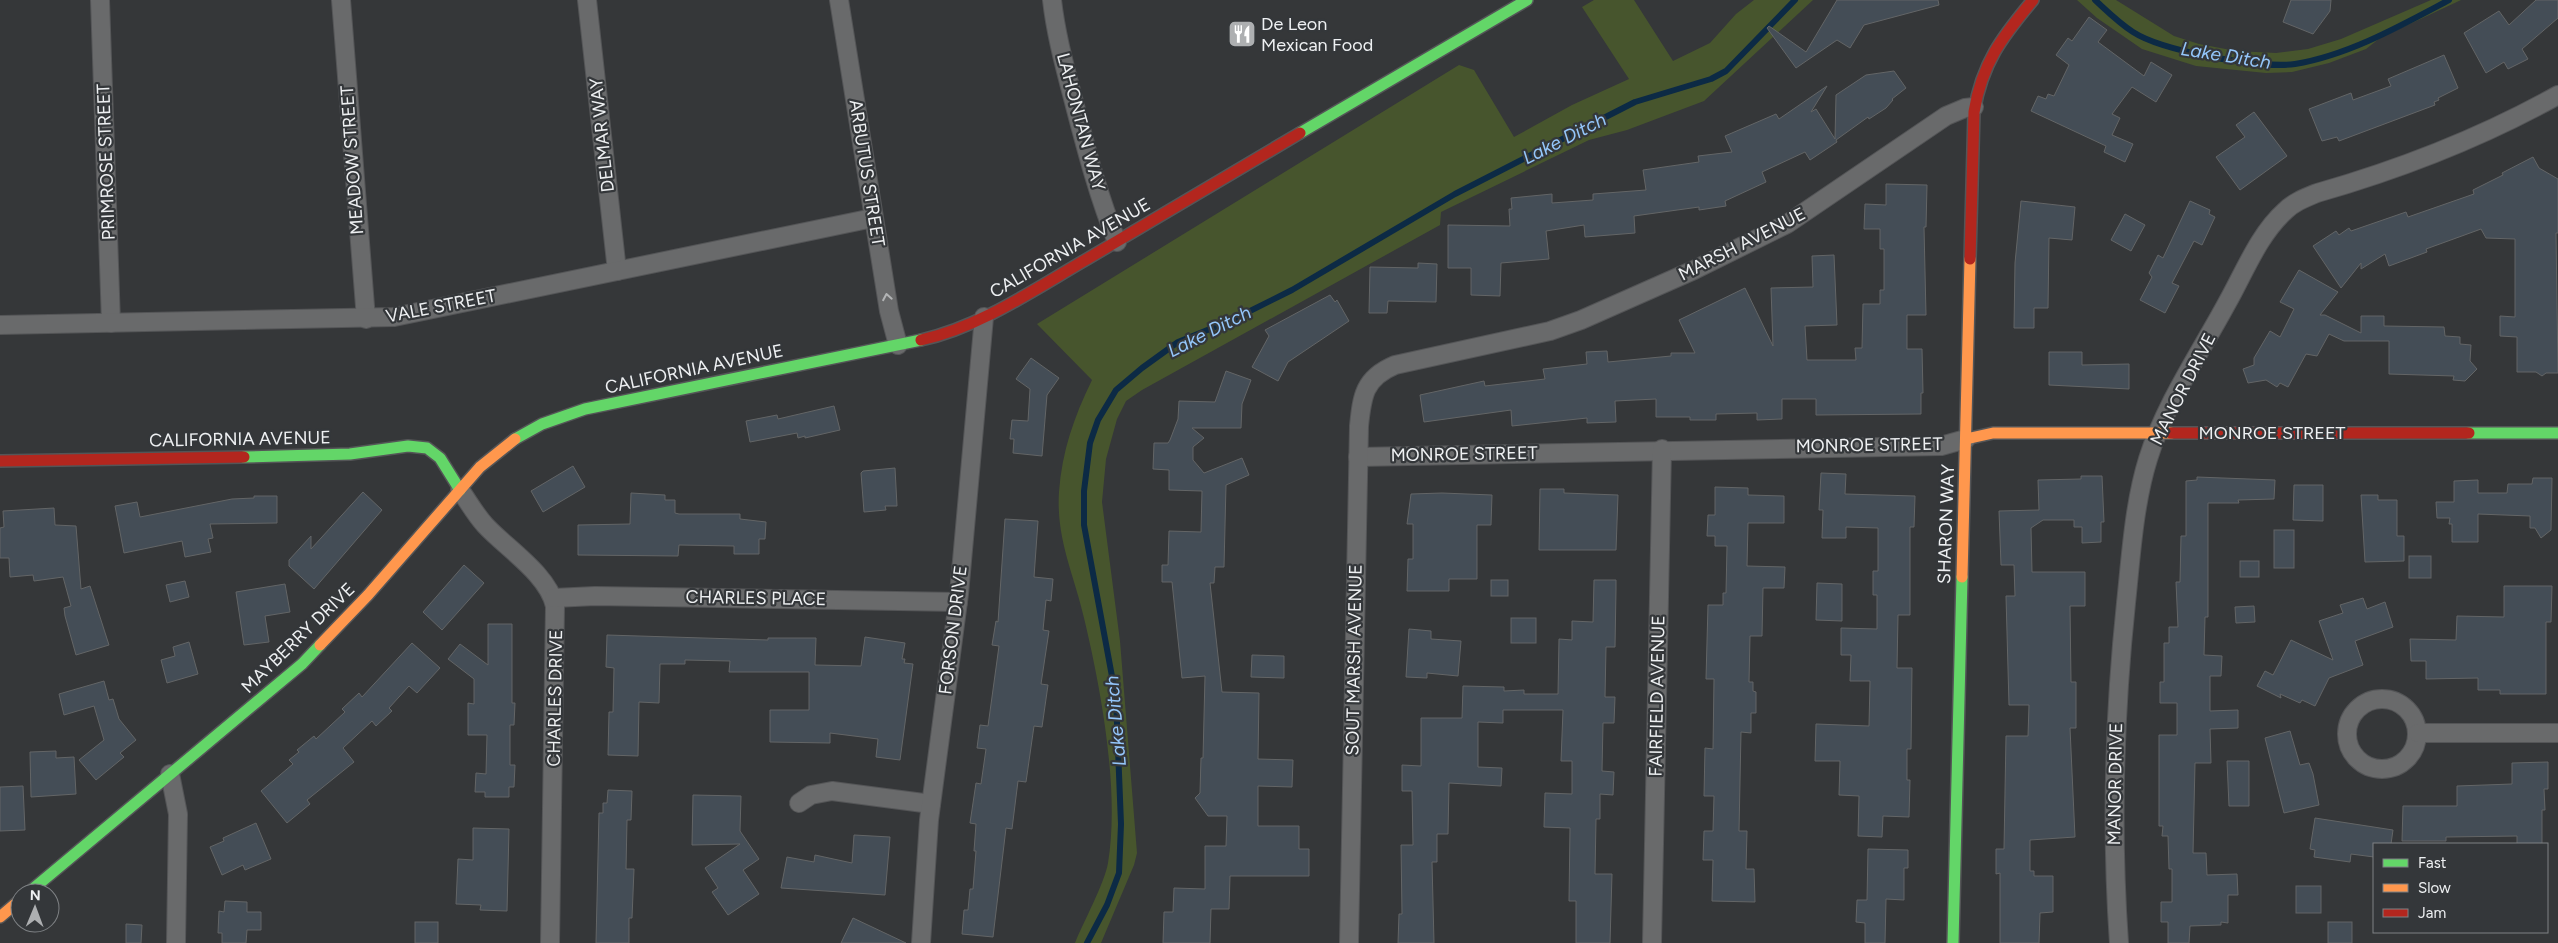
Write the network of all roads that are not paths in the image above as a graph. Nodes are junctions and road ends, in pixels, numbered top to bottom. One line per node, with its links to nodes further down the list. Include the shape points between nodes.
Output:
1 (100, 0): 15 (street, PRIMROSE STREET)
2 (341, 0): 14 (street, MEADOW STREET)
3 (587, 0): 12 (street, DELMAR WAY)
4 (839, 0): 10 (street, ARBUTUS STREET)
5 (1052, 0): 11 (street, LAHONTAN WAY, via 1081,129)
6 (1527, 0): 11 (street, CALIFORNIA AVENUE)
7 (2033, 0): 9 (street, via 1986,61)
8 (2558, 95): 20 (street, MANOR DRIVE, via 2441,152 2316,193 2284,211 2262,241 2170,407)
9 (1974, 107): 18 (street, MARSH AVENUE, via 1946,116 1787,224 1694,270 1581,320 1550,330 1394,364); 22 (street, SHARON WAY)
10 (873, 218): 12 (street, VALE STREET); 17 (street, ARBUTUS STREET, one-way to 10)
11 (1117, 242): 13 (street, CALIFORNIA AVENUE)
12 (617, 271): 14 (street, VALE STREET, via 418,314)
13 (984, 317): 17 (street, CALIFORNIA AVENUE, via 934,337); 28 (street, FORSON DRIVE)
14 (366, 319): 15 (street, VALE STREET)
15 (111, 323): 16 (street, VALE STREET)
16 (0, 325)
17 (898, 344): 19 (street, CALIFORNIA AVENUE)
18 (1372, 379): 24 (street, SOUT MARSH AVENUE, via 1360,407)
19 (586, 409): 26 (street, MAYBERRY DRIVE, via 550,419 517,436 500,448)
20 (2159, 433): 21 (street, MONROE STREET); 22 (street, MONROE STREET, via 1992,433); 43 (street, MANOR DRIVE, via 2148,459 2137,514 2116,713 2113,843)
21 (2558, 433)
22 (1966, 439): 23 (street, MONROE STREET, via 1941,446); 42 (street, SHARON WAY)
23 (1662, 449): 24 (street, MONROE STREET); 41 (street, FAIRFIELD AVENUE)
24 (1358, 457): 40 (street, SOUT MARSH AVENUE)
25 (0, 461): 26 (street, CALIFORNIA AVENUE, via 314,456 408,446 427,448 440,458)
26 (460, 490): 27 (street, CHARLES DRIVE, via 484,524 540,577); 31 (street, MAYBERRY DRIVE, via 302,664)
27 (554, 598): 28 (street, CHARLES PLACE); 38 (street, CHARLES DRIVE, via 557,622)
28 (958, 602): 33 (street, FORSON DRIVE)
29 (2418, 733): 29 (street, via 2414,717 2408,710 2386,698 2369,700 2355,710 2347,726 2348,743 2356,758 2370,767 2387,769 2403,763 2414,750); 30 (street)
30 (2558, 733)
31 (170, 774): 34 (street, MAYBERRY DRIVE); 37 (street, via 178,814)
32 (799, 803): 33 (street, via 811,795 832,791)
33 (931, 804): 39 (street, FORSON DRIVE)
34 (40, 883)
35 (10, 908): 36 (street)
36 (0, 917)
37 (176, 943)
38 (550, 943)
39 (921, 943)
40 (1349, 943)
41 (1652, 943)
42 (1953, 943)
43 (2119, 943)

